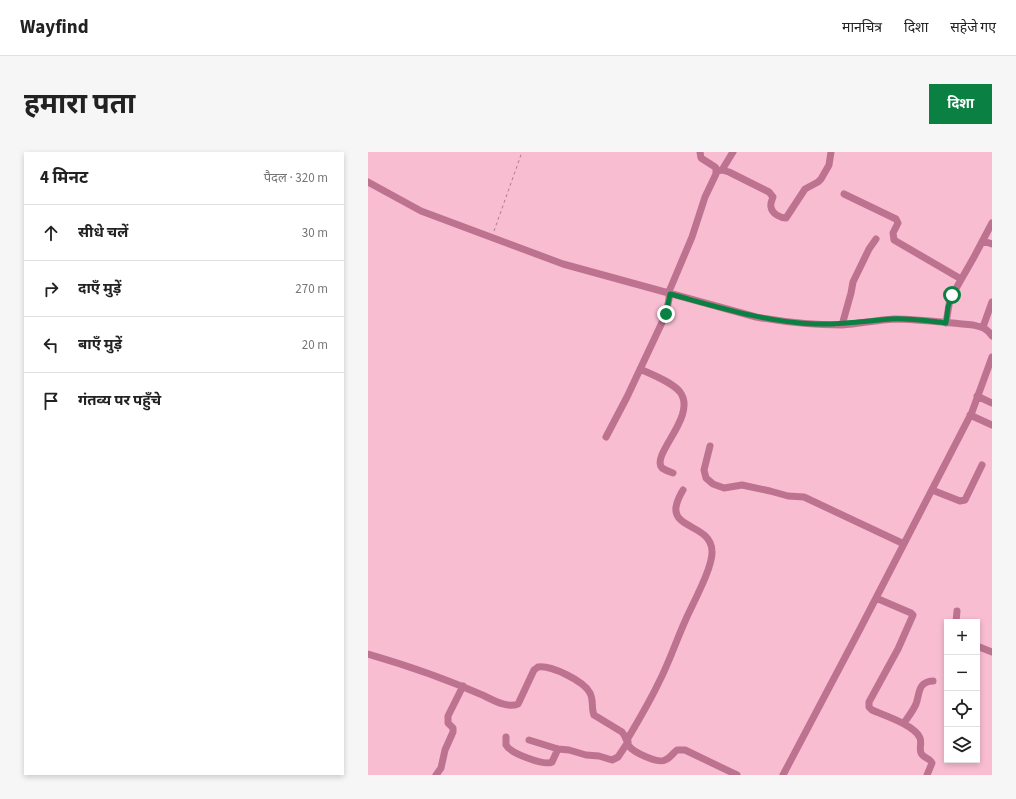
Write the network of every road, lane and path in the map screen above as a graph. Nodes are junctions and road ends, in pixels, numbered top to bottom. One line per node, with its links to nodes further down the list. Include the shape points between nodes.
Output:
1 (522, 152): 9 (path)
2 (700, 152): 5 (street, via 701,158)
3 (733, 152): 5 (street)
4 (831, 152): 5 (street, via 829,165 821,179 805,188 786,218 772,211 773,197 769,192 736,175)
5 (719, 171): 14 (street, via 706,197)
6 (368, 182): 9 (street, via 421,211)
7 (844, 194): 13 (street, via 896,219 898,223 893,233 894,240)
8 (992, 223): 11 (street)
9 (492, 237): 14 (street, via 563,264)
10 (876, 239): 17 (street, via 855,277)
11 (983, 241): 12 (street); 13 (street)
12 (992, 244)
13 (961, 279): 16 (street, via 950,299)
14 (669, 294): 17 (street, via 756,317 785,322); 21 (street, via 666,314)
15 (992, 302): 18 (street)
16 (946, 323): 17 (street, via 892,319); 18 (street)
17 (842, 325)
18 (983, 327): 19 (street)
19 (992, 336)
20 (992, 357): 22 (street)
21 (640, 369): 26 (street); 29 (street, via 670,384 683,397 684,412 668,440 661,460 663,468)
22 (978, 396): 23 (street); 24 (street)
23 (992, 403)
24 (970, 415): 25 (street); 31 (street)
25 (992, 425)
26 (606, 437)
27 (710, 446): 32 (street, via 704,470 706,478 713,484 724,488 742,485 788,496 804,497)
28 (982, 465): 31 (street, via 965,500 960,501)
29 (673, 473)
30 (683, 490): 44 (street, via 676,506 678,517 709,539 711,559 659,683)
31 (932, 490): 32 (street)
32 (904, 544): 33 (street)
33 (876, 598): 41 (street, via 913,615 869,702 872,710); 48 (street)
34 (957, 611): 35 (street)
35 (956, 619)
36 (980, 647): 37 (street)
37 (992, 652)
38 (368, 654): 40 (street)
39 (933, 681): 41 (street, via 923,684)
40 (463, 686): 44 (street, via 514,706 519,702 534,670 538,667 548,667 585,686 590,692 594,715 622,732); 46 (street, via 448,716 448,723 453,732 441,768)
41 (904, 724): 49 (street, via 918,734 922,756 932,761)
42 (506, 737): 45 (street, via 506,745 512,752 545,763 552,762)
43 (529, 740): 45 (street)
44 (627, 741): 45 (street, via 618,757 612,760); 47 (street, via 630,748 653,760 664,761 677,750 685,750)
45 (558, 749)
46 (436, 775)
47 (737, 775)
48 (783, 775)
49 (927, 775)

